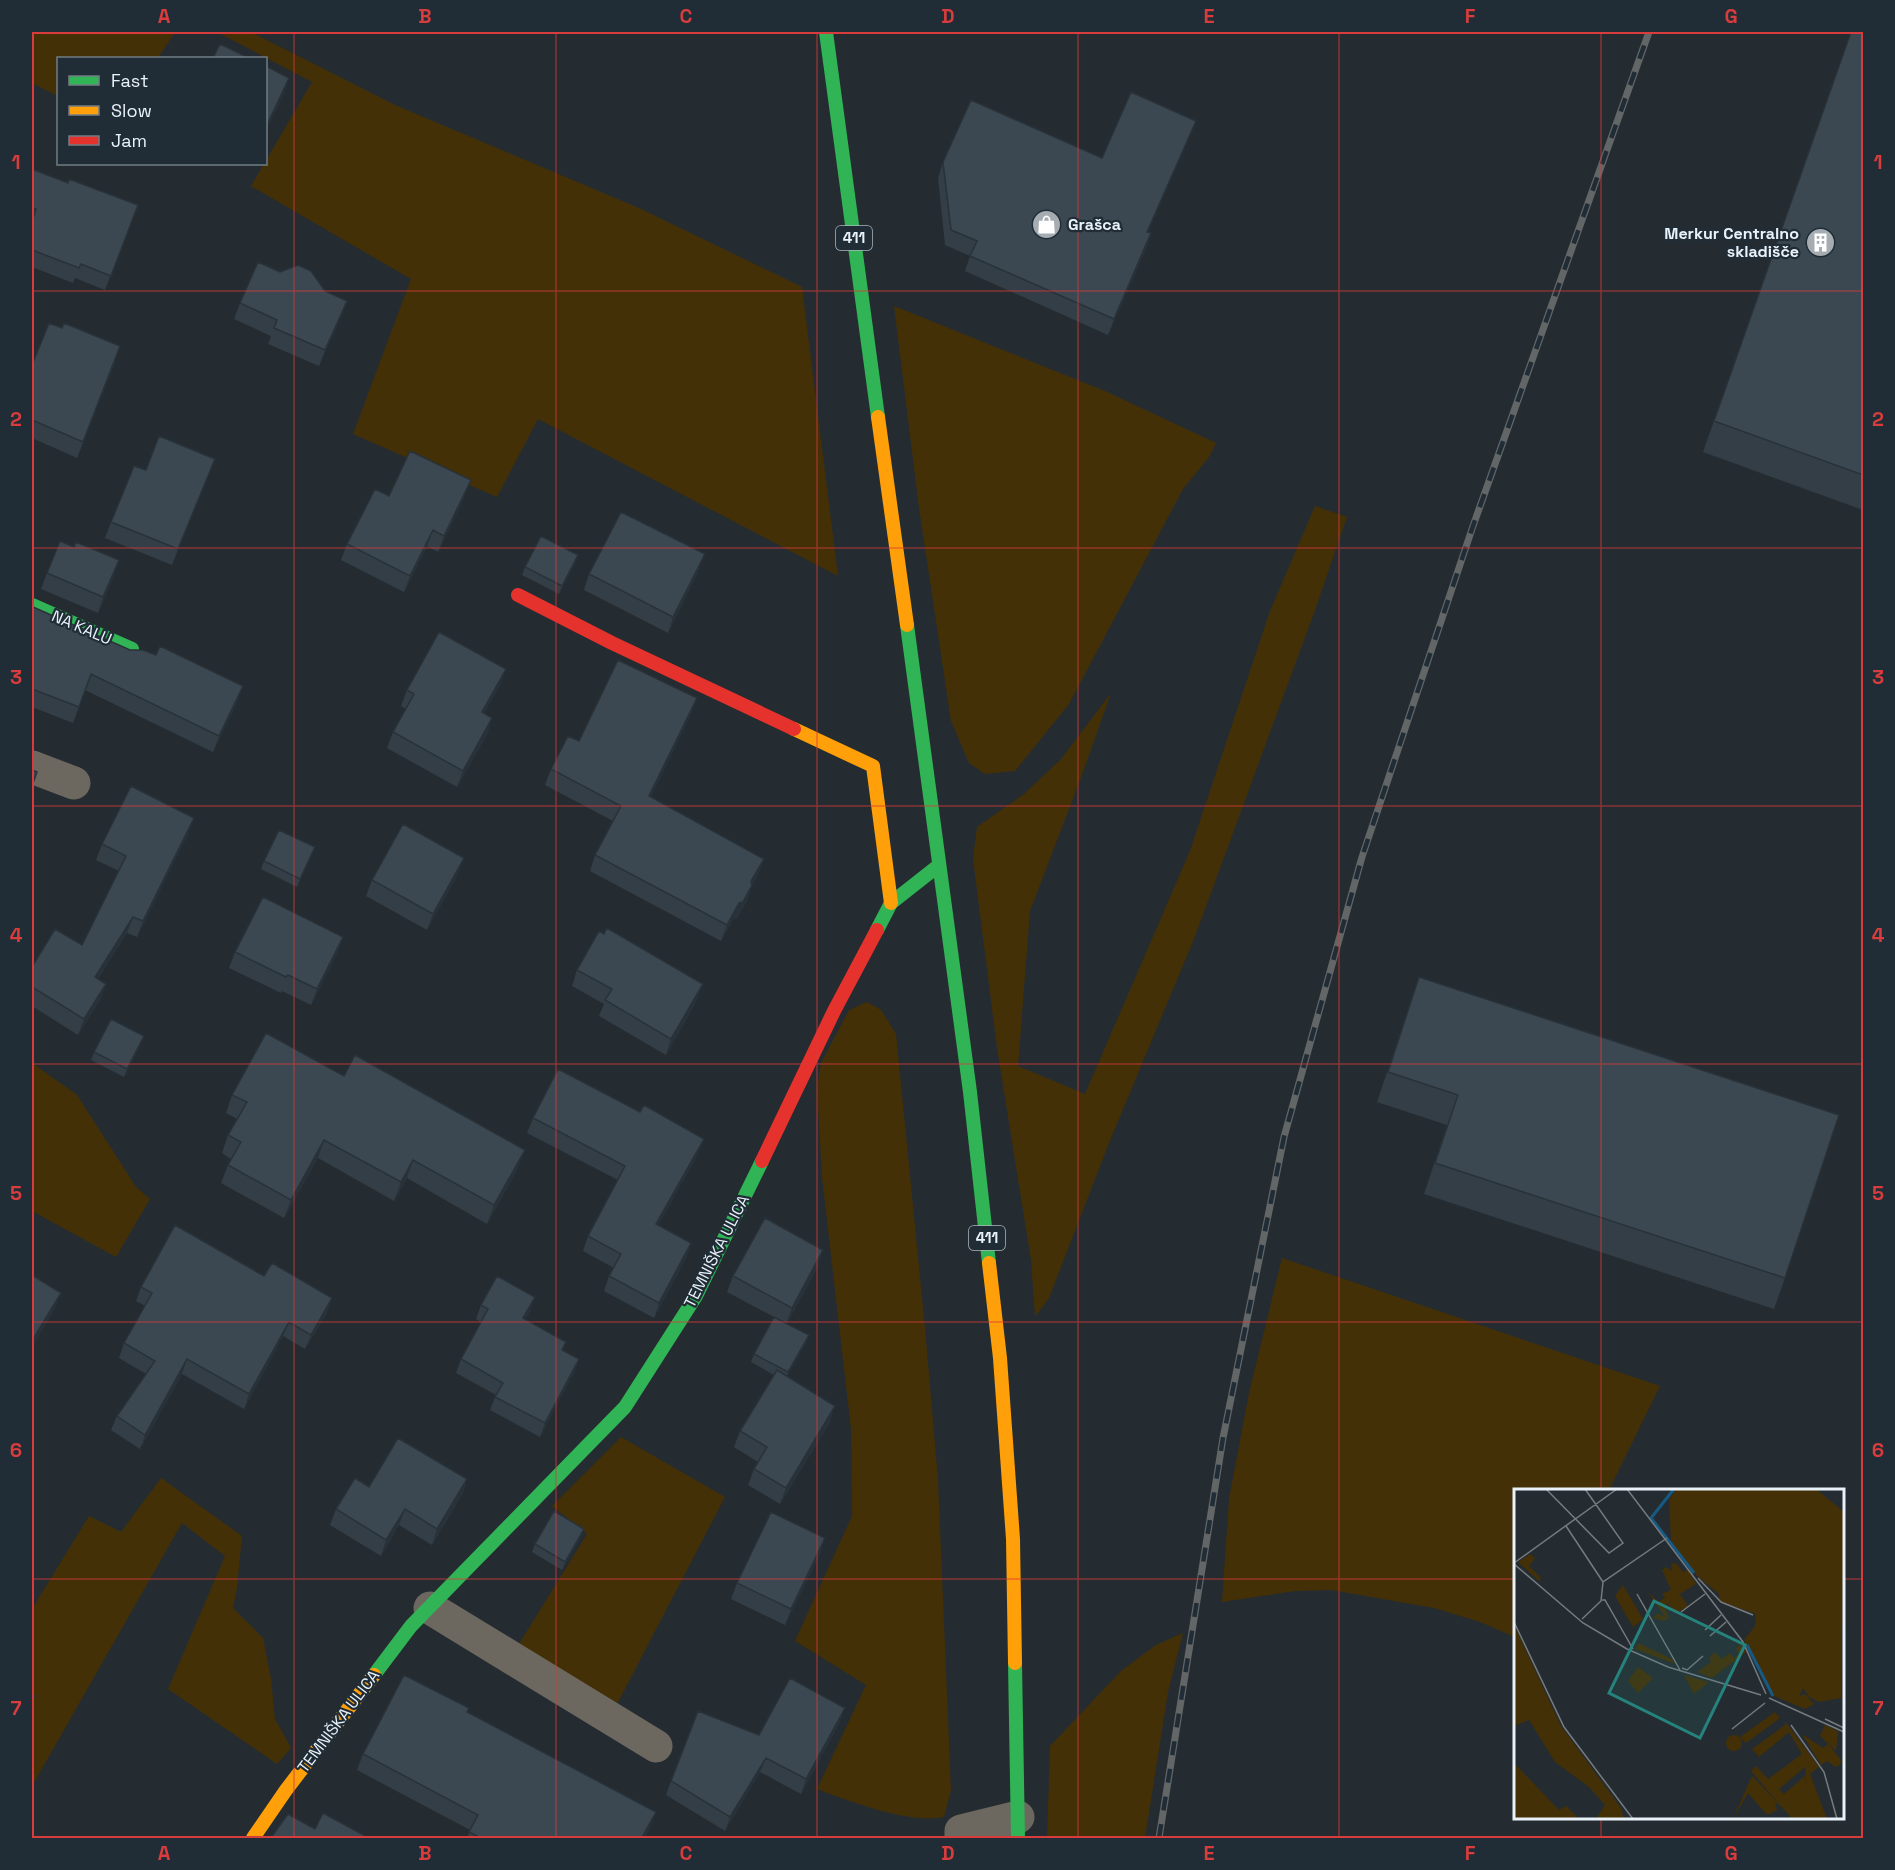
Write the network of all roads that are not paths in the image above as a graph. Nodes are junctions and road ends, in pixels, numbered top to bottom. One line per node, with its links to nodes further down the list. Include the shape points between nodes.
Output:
1 (826, 32): 7 (street, 411)
2 (518, 595): 8 (street, via 873,766)
3 (32, 605): 4 (street, NA KALU)
4 (132, 649)
5 (32, 767): 6 (street)
6 (74, 783)
7 (938, 866): 8 (street); 11 (street, 411, via 970,1092 1000,1358 1013,1539)
8 (891, 903): 9 (street, TEMNIŠKA ULICA, via 834,1011 696,1296 625,1407)
9 (430, 1608): 10 (street); 13 (street, TEMNIŠKA ULICA, via 411,1626 286,1790)
10 (656, 1746)
11 (1018, 1828): 12 (street)
12 (961, 1835)
13 (254, 1839)

